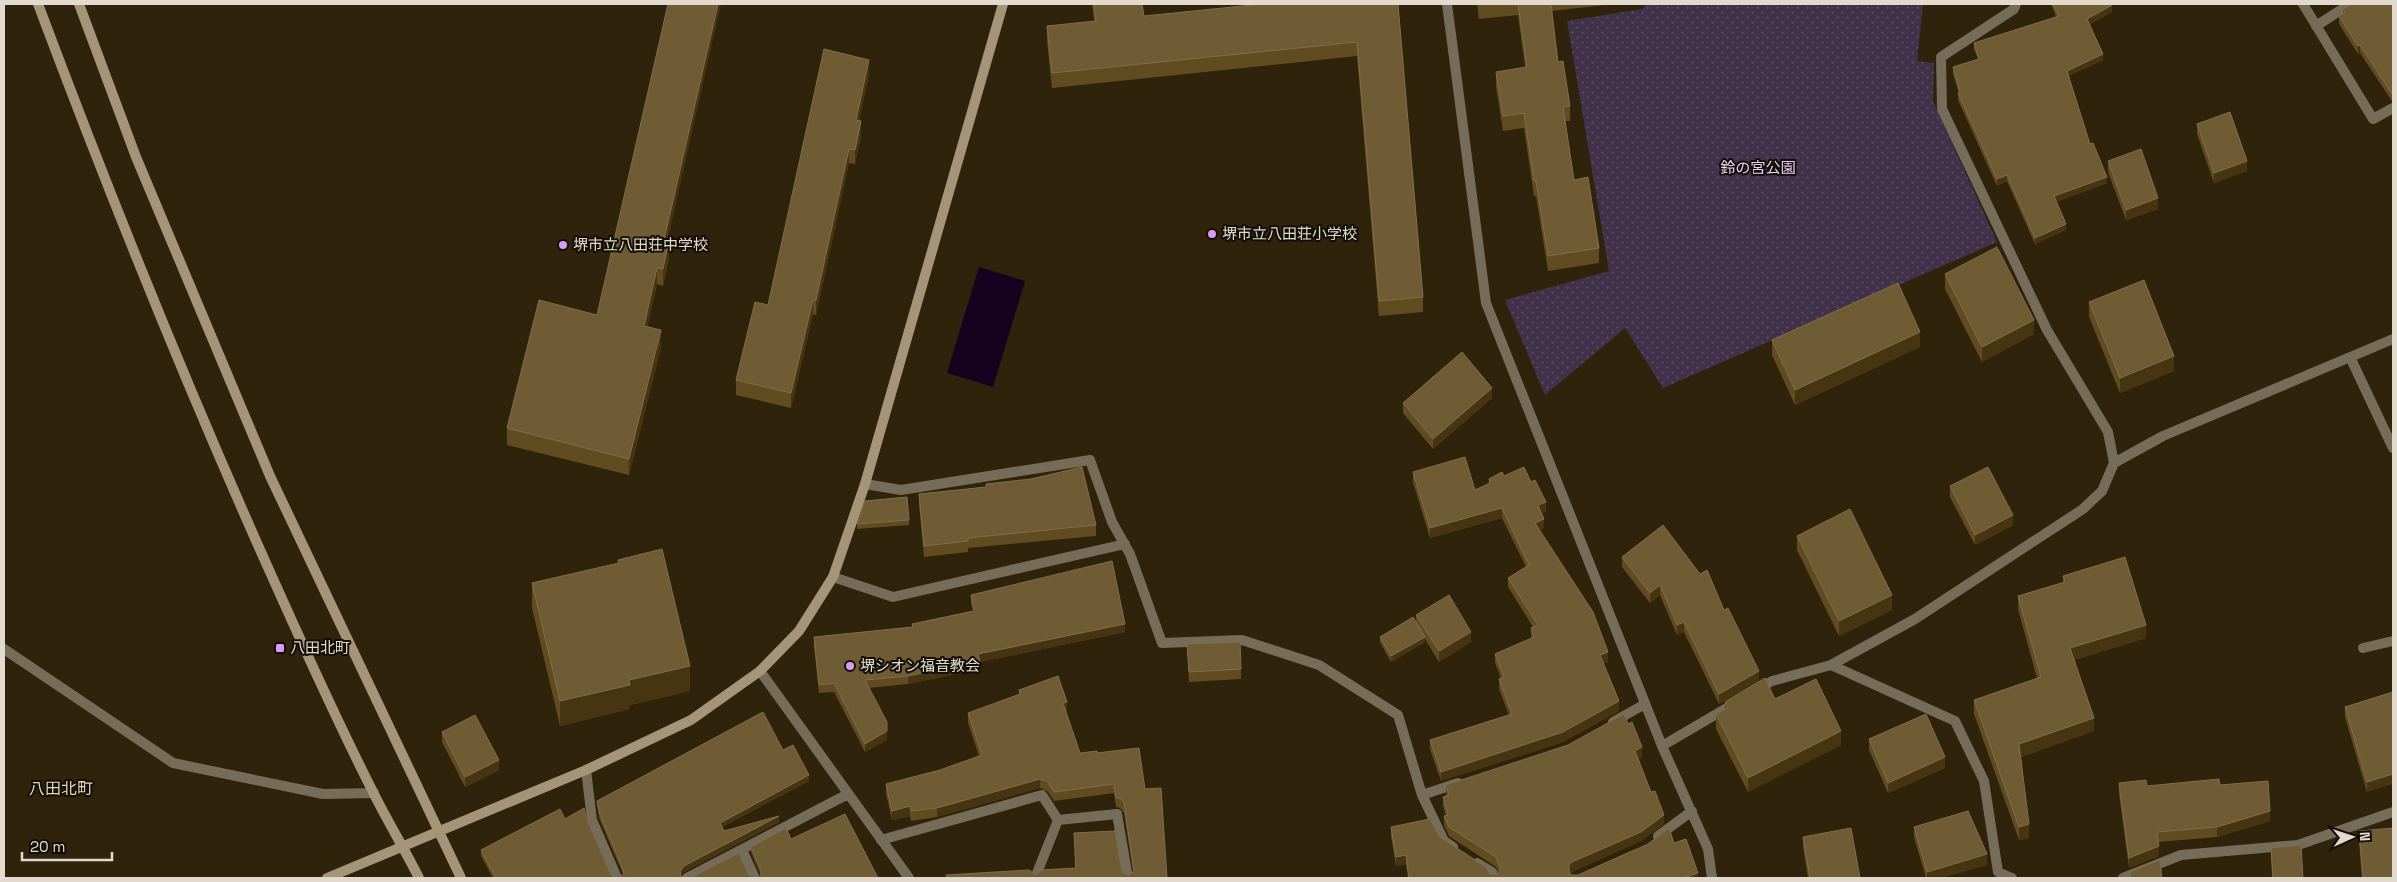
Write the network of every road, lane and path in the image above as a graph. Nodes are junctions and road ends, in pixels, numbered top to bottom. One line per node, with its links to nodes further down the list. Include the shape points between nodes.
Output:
1 (38, 4): 27 (street, via 166,334 300,639)
2 (79, 4): 33 (street, via 136,157 270,476)
3 (1002, 4): 14 (street)
4 (1447, 4): 22 (street, via 1486,303)
5 (2016, 4): 13 (street, via 2014,9 1941,56 1942,108 2047,330 2108,432)
6 (2303, 4): 8 (street)
7 (2350, 4): 8 (street)
8 (2316, 26): 9 (street, via 2373,119)
9 (2393, 108)
10 (2393, 339): 11 (street)
11 (2350, 357): 12 (street); 13 (street, via 2163,436)
12 (2393, 448)
13 (2114, 463): 20 (street, via 2102,491 2083,509 1915,619)
14 (865, 484): 15 (street, via 901,490 1090,460 1112,522); 16 (street)
15 (1125, 544): 16 (street, via 893,597); 29 (street, via 1162,643 1242,640 1319,665 1398,715)
16 (833, 577): 21 (street, via 799,631)
17 (2393, 641): 18 (street)
18 (2363, 648)
19 (4, 649): 27 (street, via 173,763 323,794)
20 (1830, 665): 24 (street, via 1772,680); 49 (street, via 1955,721 1984,781 1998,872)
21 (760, 671): 25 (street, via 691,720); 28 (street)
22 (1646, 704): 23 (street); 24 (street)
23 (1606, 726)
24 (1662, 746): 30 (street)
25 (586, 770): 33 (street); 41 (street, via 592,820)
26 (1467, 780): 29 (street)
27 (374, 794): 36 (street)
28 (848, 794): 34 (street); 37 (street)
29 (1422, 795): 47 (street, via 1444,841 1492,872)
30 (1692, 811): 35 (street); 48 (street, via 1708,849)
31 (2393, 812): 50 (street, via 2298,845 2181,855)
32 (1058, 820): 34 (street, via 1042,795); 45 (street); 46 (street, via 1116,814)
33 (439, 833): 36 (street); 40 (street)
34 (882, 840): 44 (street)
35 (1653, 841)
36 (403, 846): 38 (street); 39 (street)
37 (742, 850): 42 (street); 43 (street)
38 (326, 878)
39 (419, 878)
40 (461, 878)
41 (617, 878)
42 (687, 878)
43 (755, 878)
44 (909, 878)
45 (1035, 878)
46 (1128, 878)
47 (1494, 878)
48 (1712, 878)
49 (2012, 878)
50 (2123, 878)

